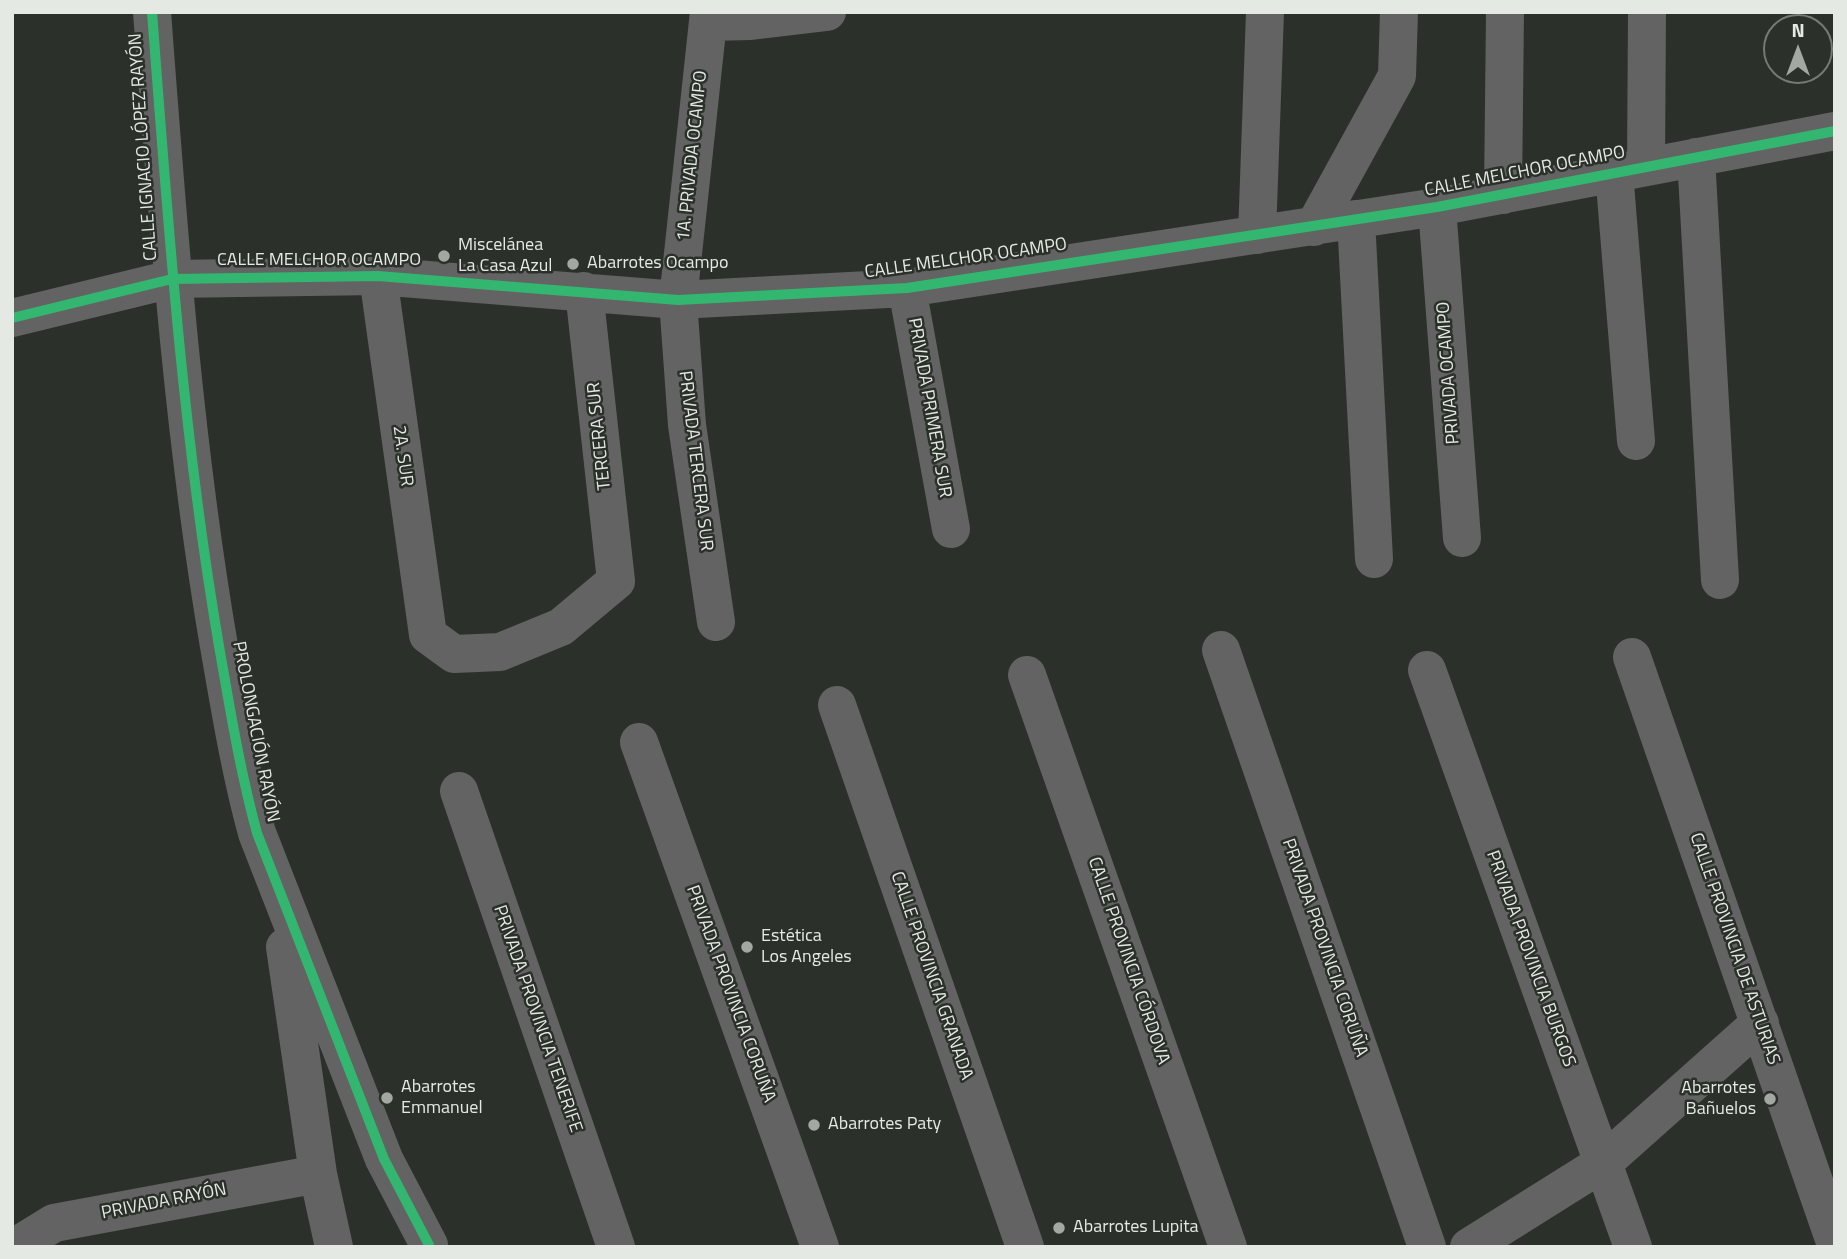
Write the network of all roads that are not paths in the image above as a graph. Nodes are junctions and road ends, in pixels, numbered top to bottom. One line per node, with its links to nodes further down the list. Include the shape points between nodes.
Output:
1 (152, 12): 17 (street, CALLE IGNACIO LÓPEZ RAYÓN)
2 (827, 12): 7 (street, via 751,21)
3 (1265, 12): 15 (street)
4 (1399, 12): 14 (street, via 1397,76)
5 (1505, 12): 11 (street)
6 (1647, 12): 10 (street)
7 (708, 17): 20 (street, 1A. PRIVADA OCAMPO)
8 (1835, 131): 9 (street, CALLE MELCHOR OCAMPO)
9 (1696, 157): 10 (street, CALLE MELCHOR OCAMPO); 26 (street)
10 (1630, 170): 11 (street, CALLE MELCHOR OCAMPO); 22 (street)
11 (1503, 195): 12 (street, CALLE MELCHOR OCAMPO)
12 (1437, 207): 13 (street, CALLE MELCHOR OCAMPO); 24 (street, PRIVADA OCAMPO)
13 (1356, 219): 14 (street, CALLE MELCHOR OCAMPO); 25 (street)
14 (1314, 227): 15 (street, CALLE MELCHOR OCAMPO)
15 (1257, 235): 18 (street, CALLE MELCHOR OCAMPO)
16 (378, 276): 17 (street, CALLE MELCHOR OCAMPO); 19 (street, CALLE MELCHOR OCAMPO); 27 (street, 2A. SUR, via 428,635 454,654 500,652 561,627)
17 (172, 279): 21 (street, CALLE MELCHOR OCAMPO); 36 (street, PROLONGACIÓN RAYÓN, via 206,568 243,782)
18 (907, 288): 20 (street, CALLE MELCHOR OCAMPO); 23 (street, PRIVADA PRIMERA SUR)
19 (584, 291): 20 (street, CALLE MELCHOR OCAMPO); 27 (street, TERCERA SUR)
20 (678, 300): 28 (street, PRIVADA TERCERA SUR, via 687,425)
21 (12, 318)
22 (1636, 442)
23 (951, 529)
24 (1462, 538)
25 (1374, 559)
26 (1720, 580)
27 (616, 581)
28 (716, 622)
29 (1221, 650): 48 (street, PRIVADA PROVINCIA CORUÑA)
30 (1632, 657): 37 (street, CALLE PROVINCIA DE ASTURIAS)
31 (1427, 670): 38 (street, PRIVADA PROVINCIA BURGOS)
32 (1027, 675): 47 (street, CALLE PROVINCIA CÓRDOVA)
33 (837, 705): 46 (street, CALLE PROVINCIA GRANADA)
34 (639, 741): 45 (street, PRIVADA PROVINCIA CORUÑA)
35 (459, 790): 44 (street, PRIVADA PROVINCIA TENERIFE)
36 (276, 883): 39 (street, PROLONGACIÓN RAYÓN); 42 (street, PROLONGACIÓN RAYÓN)
37 (1760, 1023): 38 (street); 40 (street, CALLE PROVINCIA DE ASTURIAS)
38 (1603, 1163): 49 (street); 50 (street, PRIVADA PROVINCIA BURGOS)
39 (318, 1174): 41 (street, PRIVADA RAYÓN, via 54,1223); 43 (street, PROLONGACIÓN RAYÓN)
40 (1835, 1242)
41 (15, 1245)
42 (422, 1246)
43 (334, 1247)
44 (616, 1247)
45 (820, 1247)
46 (1025, 1247)
47 (1228, 1247)
48 (1427, 1247)
49 (1469, 1247)
50 (1633, 1247)

